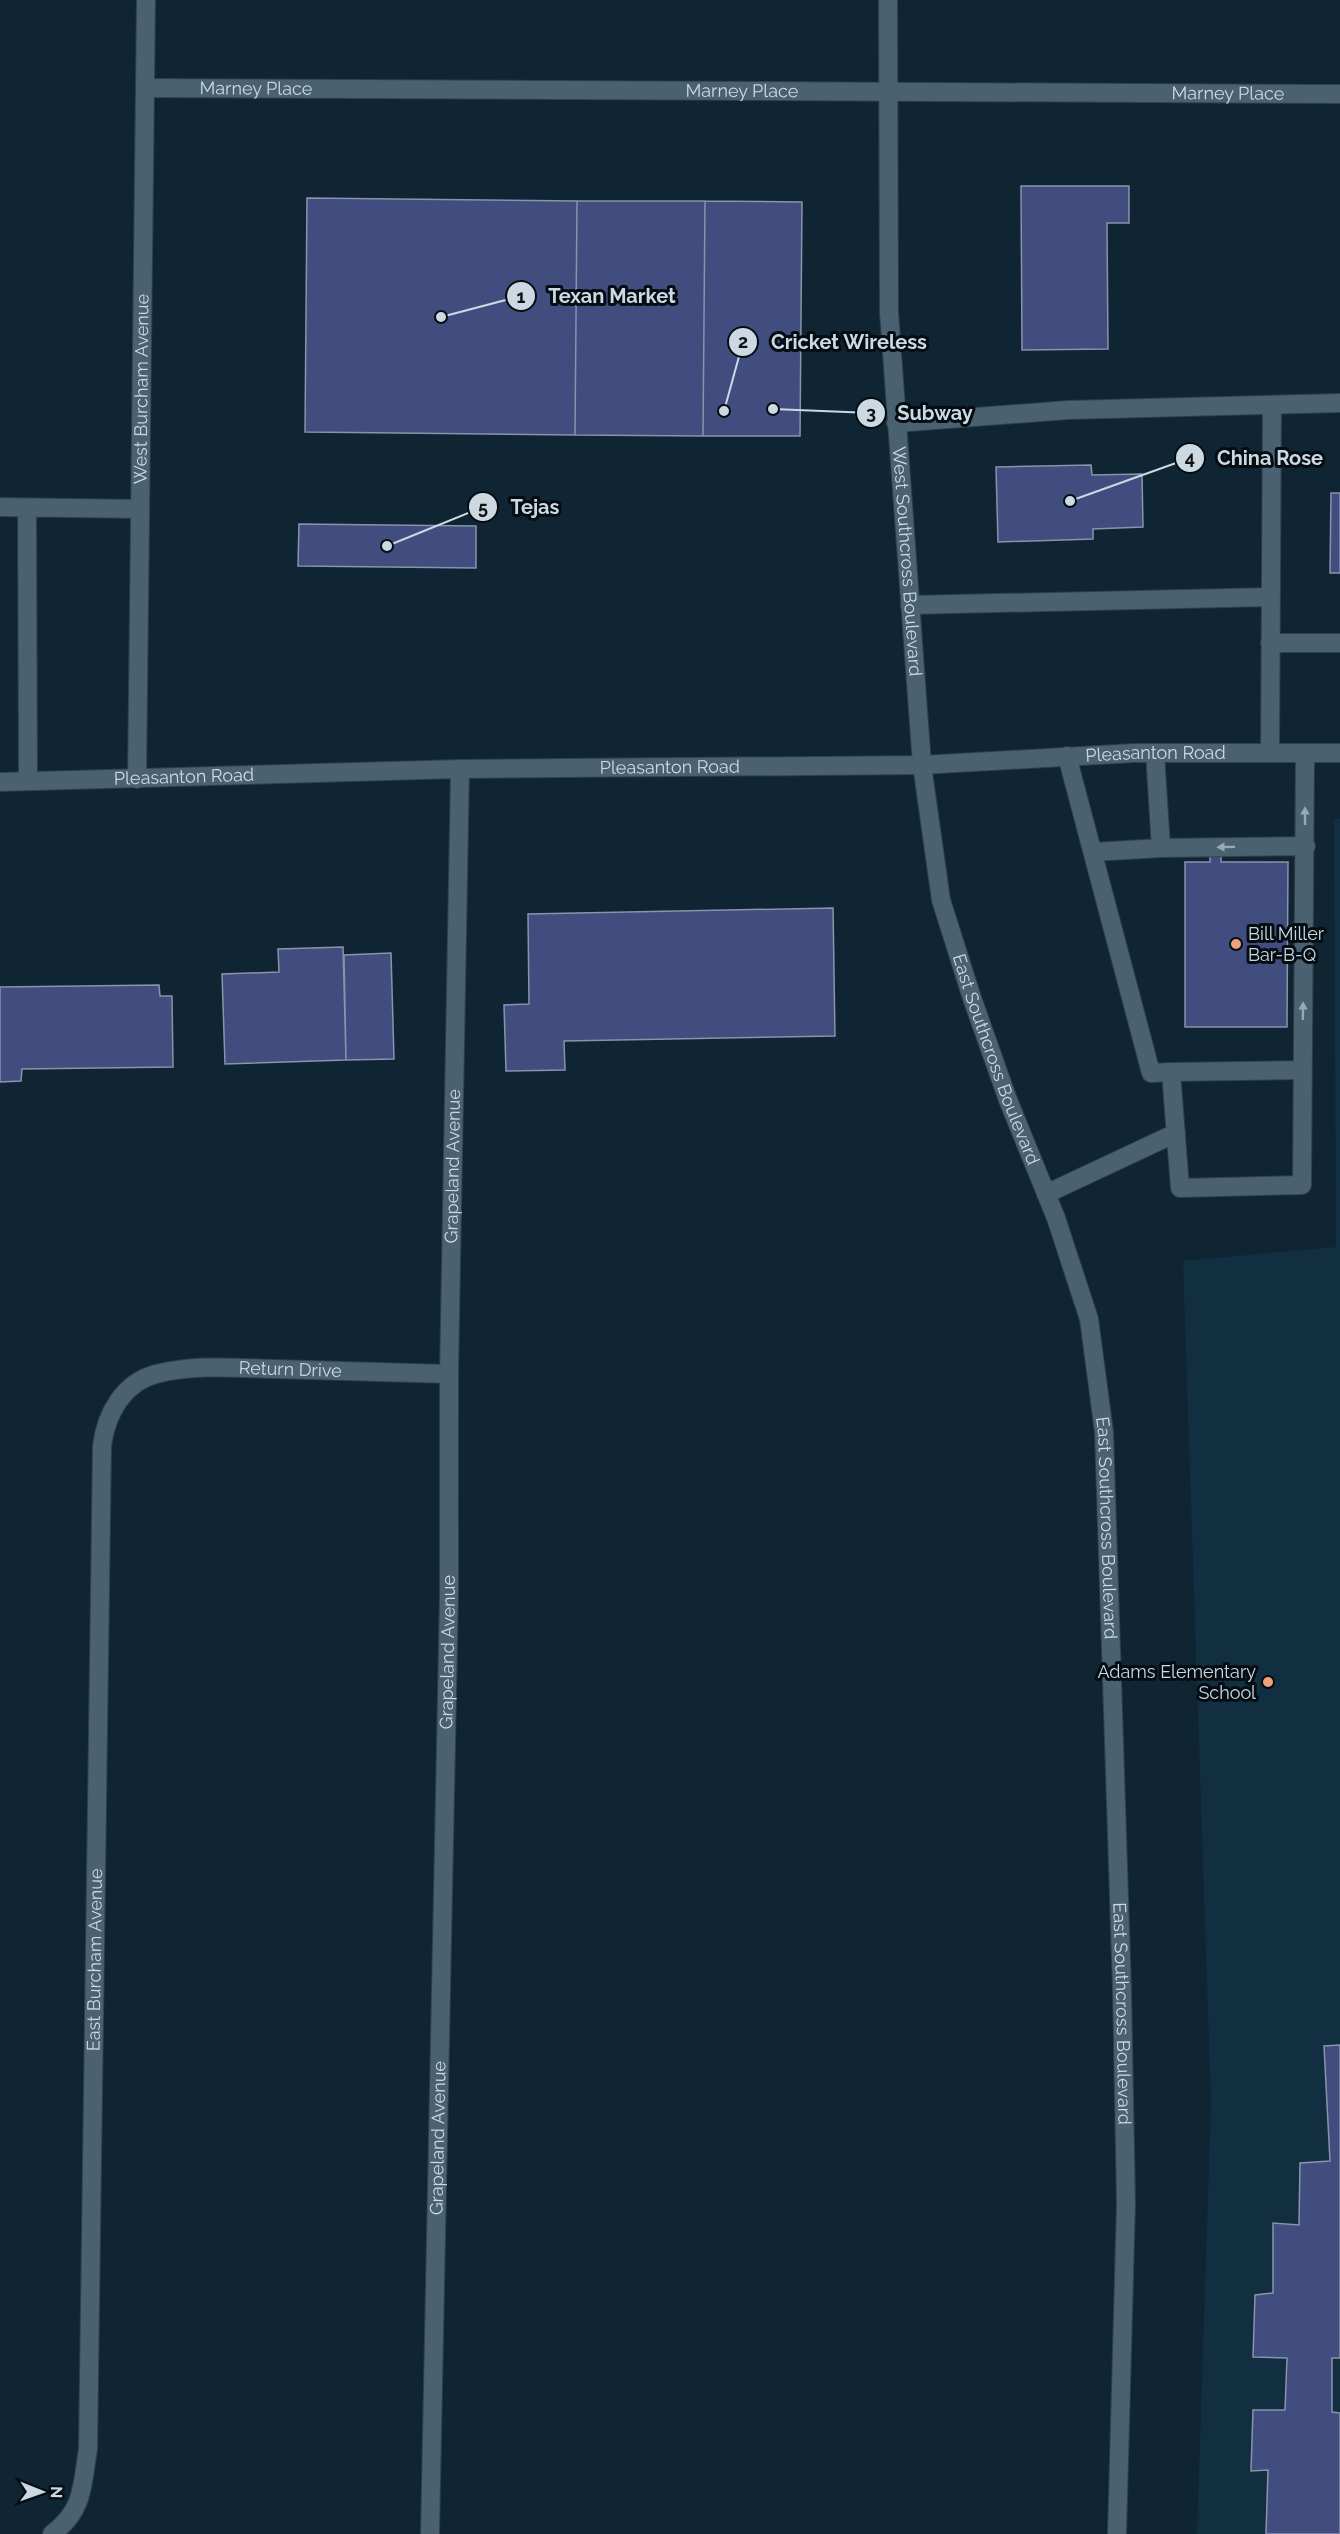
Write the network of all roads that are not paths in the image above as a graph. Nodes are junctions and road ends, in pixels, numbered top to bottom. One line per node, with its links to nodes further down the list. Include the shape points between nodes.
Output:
1 (146, 0): 3 (street, West Burcham Avenue)
2 (888, 0): 4 (street, West Southcross Boulevard)
3 (145, 88): 4 (street, Marney Place); 11 (street, West Burcham Avenue)
4 (887, 90): 5 (street, Marney Place); 8 (street, West Southcross Boulevard, via 889,312)
5 (1340, 94)
6 (1340, 403): 7 (street)
7 (1272, 405): 8 (street, via 1068,410); 12 (street)
8 (896, 423): 13 (street, West Southcross Boulevard)
9 (0, 507): 10 (street)
10 (27, 508): 11 (street); 24 (street)
11 (140, 509): 23 (street, West Burcham Avenue)
12 (1271, 597): 13 (street); 14 (street)
13 (910, 605): 21 (street, West Southcross Boulevard)
14 (1270, 643): 15 (street); 17 (street)
15 (1340, 643)
16 (1155, 753): 17 (street, Pleasanton Road); 20 (street, Pleasanton Road); 27 (street)
17 (1270, 753): 18 (street, Pleasanton Road)
18 (1305, 753): 19 (street, Pleasanton Road); 26 (street, one-way to 18)
19 (1340, 753)
20 (1067, 756): 21 (street, Pleasanton Road); 28 (street)
21 (922, 765): 22 (street, Pleasanton Road); 32 (street, East Southcross Boulevard, via 941,900 972,998)
22 (460, 769): 23 (street, Pleasanton Road); 33 (street, Grapeland Avenue)
23 (137, 779): 24 (street, Pleasanton Road)
24 (28, 781): 25 (street, Pleasanton Road)
25 (0, 782)
26 (1305, 846): 27 (street, one-way to 27); 29 (street, one-way to 26)
27 (1161, 848): 28 (street)
28 (1093, 852): 30 (street, via 1151,1073)
29 (1302, 1070): 30 (street); 31 (street, via 1302,1185 1180,1188)
30 (1171, 1072): 31 (street)
31 (1176, 1133): 32 (street)
32 (1046, 1194): 37 (street, East Southcross Boulevard, via 1089,1319 1104,1432 1126,2203)
33 (449, 1374): 34 (street, Return Drive, via 202,1367 155,1374); 36 (street, Grapeland Avenue, via 449,1595)
34 (134, 1385): 35 (street, East Burcham Avenue, via 115,1404 102,1446 88,2449 80,2502 64,2525)
35 (52, 2534)
36 (430, 2534)
37 (1117, 2534)

